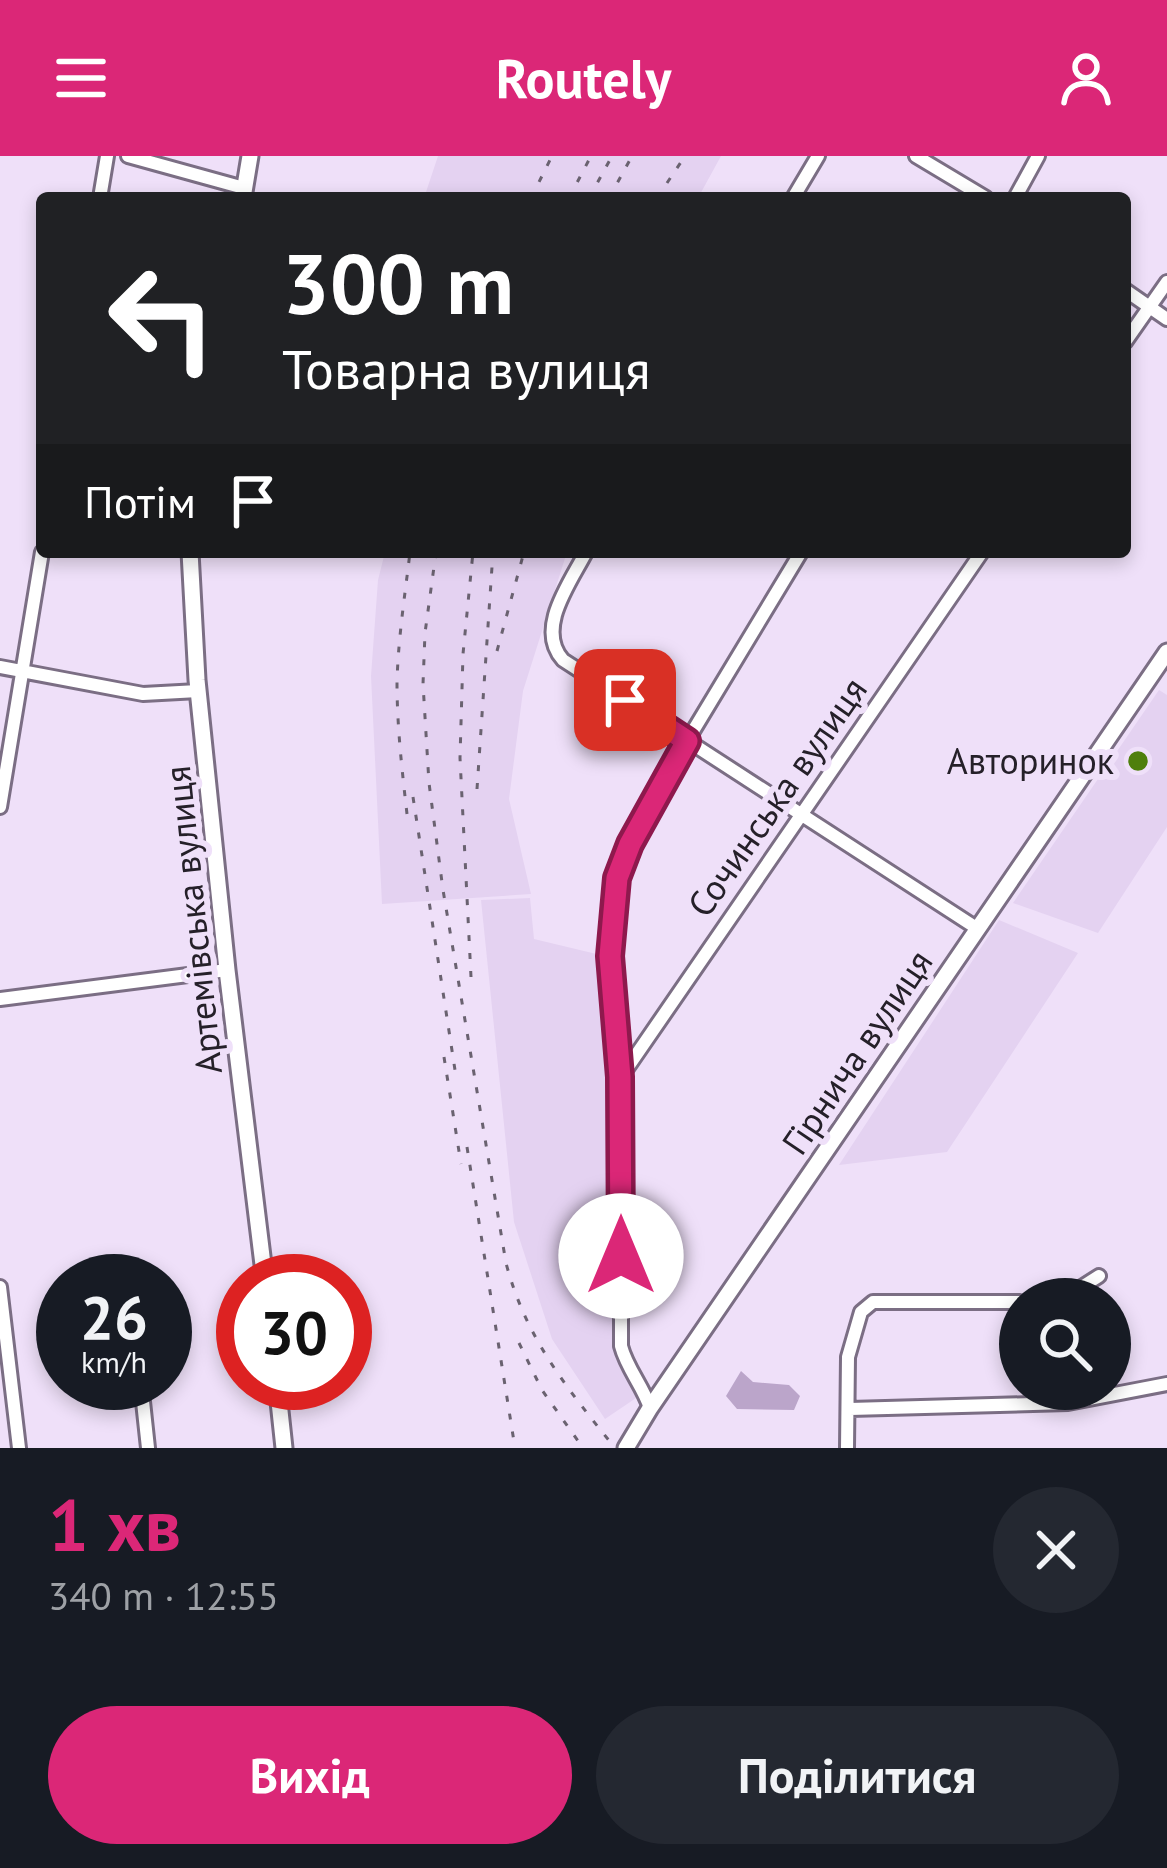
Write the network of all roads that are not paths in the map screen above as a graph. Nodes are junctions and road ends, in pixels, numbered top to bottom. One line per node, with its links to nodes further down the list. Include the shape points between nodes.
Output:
1 (107, 156): 7 (street)
2 (128, 156): 8 (street)
3 (250, 156): 9 (main road)
4 (818, 156): 10 (street)
5 (916, 156): 11 (street)
6 (1038, 156): 12 (street)
7 (101, 192)
8 (240, 192)
9 (243, 192)
10 (797, 192)
11 (976, 192)
12 (1018, 192)
13 (1167, 282): 15 (street)
14 (1131, 294): 15 (street)
15 (1150, 307): 16 (street); 17 (street)
16 (1167, 319)
17 (1131, 334)
18 (41, 558): 25 (street)
19 (190, 558): 28 (main road, Артемівська вулиця)
20 (583, 558): 29 (street, via 557,609 554,650)
21 (797, 558): 29 (street)
22 (978, 558): 31 (street, Сочинська вулиця)
23 (1167, 652): 27 (main road, Гірнича вулиця)
24 (0, 667): 25 (street)
25 (22, 671): 28 (street, via 143,694); 30 (street)
26 (1167, 676): 27 (main road, Гірнича вулиця)
27 (1141, 690): 32 (main road, Гірнича вулиця)
28 (198, 691): 33 (main road, Артемівська вулиця)
29 (687, 741): 31 (street); 35 (street, via 617,878 610,956)
30 (0, 807)
31 (801, 814): 32 (street); 35 (street, Сочинська вулиця)
32 (978, 928): 42 (main road, Гірнича вулиця)
33 (227, 970): 34 (street); 36 (main road, Артемівська вулиця)
34 (0, 999)
35 (620, 1077): 42 (street, via 621,1346)
36 (262, 1254)
37 (1099, 1276): 38 (street)
38 (1096, 1278)
39 (0, 1288): 46 (street)
40 (999, 1302): 43 (street, via 866,1306 848,1357)
41 (1167, 1384): 43 (street, via 1068,1403)
42 (650, 1408): 49 (main road, Гірнича вулиця)
43 (850, 1409): 50 (street)
44 (144, 1410): 47 (street)
45 (280, 1410): 48 (main road)
46 (20, 1448)
47 (148, 1448)
48 (284, 1448)
49 (626, 1448)
50 (848, 1448)

